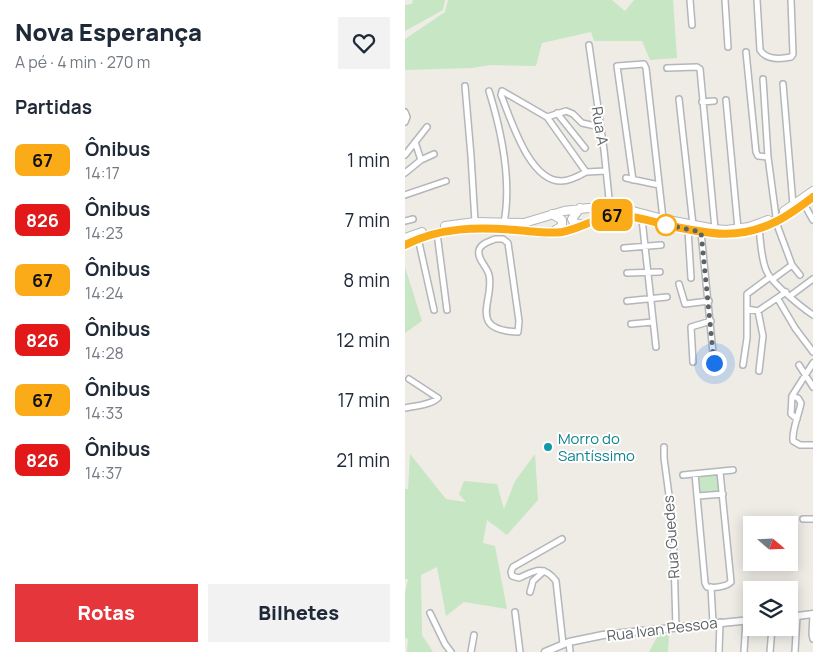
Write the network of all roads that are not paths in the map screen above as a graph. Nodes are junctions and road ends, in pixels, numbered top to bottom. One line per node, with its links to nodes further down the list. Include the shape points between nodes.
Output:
1 (690, 0): 5 (street)
2 (725, 0): 7 (street)
3 (757, 0): 4 (street, via 762,54 785,59 793,54)
4 (791, 0)
5 (692, 25)
6 (589, 45): 23 (street, Rua A)
7 (728, 47)
8 (746, 52): 28 (street, via 756,152 758,156)
9 (667, 68): 17 (street, via 700,69)
10 (763, 78): 28 (street)
11 (783, 84): 41 (street)
12 (465, 86): 51 (street)
13 (489, 91): 52 (street, via 503,153 508,198)
14 (679, 99): 54 (street)
15 (726, 100): 57 (street)
16 (714, 101): 17 (street)
17 (703, 102): 56 (street)
18 (405, 112): 21 (street)
19 (557, 113): 20 (street); 23 (street, via 570,112 581,123); 25 (street)
20 (547, 117): 31 (street); 31 (street, via 502,91 516,132 537,167 550,178 561,181)
21 (405, 122)
22 (427, 127): 24 (street)
23 (600, 127): 30 (street, Rua A)
24 (415, 142): 27 (street); 29 (street)
25 (585, 148)
26 (434, 154): 29 (street)
27 (405, 155)
28 (769, 157): 48 (street)
29 (421, 160): 32 (street)
30 (606, 171): 31 (street); 43 (street, Rua A)
31 (586, 172)
32 (405, 173)
33 (626, 178): 34 (street)
34 (633, 180): 36 (street); 36 (street, via 617,68 619,64 640,63 646,66)
35 (446, 181): 38 (street)
36 (659, 185): 47 (street)
37 (813, 191): 41 (main road)
38 (405, 195)
39 (813, 197): 40 (main road)
40 (804, 204): 48 (main road); 49 (street)
41 (793, 205): 48 (main road)
42 (580, 208): 43 (main road); 44 (main road); 53 (main road, via 572,219 574,223)
43 (610, 208): 47 (main road)
44 (552, 214): 52 (main road, via 524,223); 59 (main road, via 562,223)
45 (413, 219): 50 (street)
46 (642, 219): 53 (main road, via 612,216); 54 (main road); 67 (street)
47 (663, 219): 54 (main road)
48 (776, 219): 57 (main road); 58 (main road); 69 (street)
49 (813, 220)
50 (405, 221)
51 (475, 222): 52 (main road); 62 (main road, via 437,228)
52 (504, 223)
53 (583, 225): 59 (main road, via 573,230)
54 (690, 227): 56 (main road); 60 (main road); 74 (street)
55 (494, 228): 59 (main road); 61 (main road); 64 (street)
56 (715, 229): 57 (main road)
57 (738, 229)
58 (759, 229): 60 (main road, via 727,235); 75 (street, via 764,264)
59 (553, 232)
60 (701, 232): 83 (street)
61 (437, 233): 63 (main road); 86 (street)
62 (405, 238)
63 (418, 238): 65 (main road); 85 (street)
64 (495, 239): 64 (street, via 483,244 479,250 489,277 486,313 494,326 518,332 507,243 503,239)
65 (405, 245)
66 (661, 245): 67 (street)
67 (645, 246): 68 (street); 70 (street)
68 (624, 248)
69 (792, 265): 73 (street); 75 (street)
70 (648, 271): 71 (street); 72 (street); 80 (street)
71 (660, 272)
72 (627, 273)
73 (800, 275)
74 (691, 278)
75 (771, 278): 78 (street); 84 (street, via 749,292)
76 (813, 279): 78 (street)
77 (679, 284): 83 (street, via 685,304)
78 (788, 294): 81 (street); 88 (street)
79 (667, 297): 80 (street)
80 (650, 299): 82 (street); 90 (street)
81 (778, 299): 87 (street); 93 (street)
82 (627, 301)
83 (709, 301): 89 (street)
84 (747, 309): 87 (street); 97 (street)
85 (434, 310)
86 (447, 310)
87 (758, 311): 99 (street, via 763,336)
88 (813, 316)
89 (711, 321): 94 (street, via 691,326); 95 (street)
90 (653, 322): 91 (street); 92 (street)
91 (631, 324)
92 (656, 347)
93 (813, 352)
94 (693, 362)
95 (714, 363)
96 (813, 363): 100 (street)
97 (743, 365)
98 (799, 365): 100 (street)
99 (759, 371)
100 (805, 375): 102 (street); 103 (street)
101 (409, 379): 104 (street, via 438,398)
102 (813, 387)
103 (792, 396): 105 (street, via 791,414); 105 (street, via 801,403)
104 (405, 408)
105 (797, 420): 106 (street, via 793,441)
106 (813, 445)
107 (664, 447): 127 (street, Rua Guedes, via 673,525)
108 (733, 470): 109 (street)
109 (720, 472): 110 (street); 112 (street)
110 (695, 474): 111 (street); 113 (street)
111 (683, 475)
112 (723, 494): 113 (street); 118 (street, via 731,580 726,586)
113 (698, 496): 118 (street, via 705,583)
114 (803, 519): 115 (street)
115 (813, 519)
116 (562, 539): 117 (street, via 513,567 511,572 512,576 519,578 534,571)
117 (544, 571): 119 (street, via 533,582); 133 (street, via 557,585)
118 (711, 587): 125 (street)
119 (530, 592)
120 (515, 612): 136 (street)
121 (430, 613): 134 (street)
122 (813, 614): 123 (street); 132 (street)
123 (798, 616)
124 (743, 620): 126 (street, Rua Ivan Pessoa)
125 (713, 622): 126 (street, Rua Ivan Pessoa); 127 (street, Rua Ivan Pessoa)
126 (720, 622): 139 (street)
127 (676, 627): 133 (street, Rua Ivan Pessoa, via 603,635)
128 (474, 635): 135 (street)
129 (746, 636): 140 (street)
130 (771, 636): 141 (street)
131 (796, 636): 142 (street)
132 (813, 639)
133 (566, 643): 137 (street, Rua Ivan Pessoa); 138 (street)
134 (451, 652)
135 (471, 652)
136 (520, 652)
137 (545, 652)
138 (570, 652)
139 (719, 652)
140 (744, 652)
141 (770, 652)
142 (795, 652)

